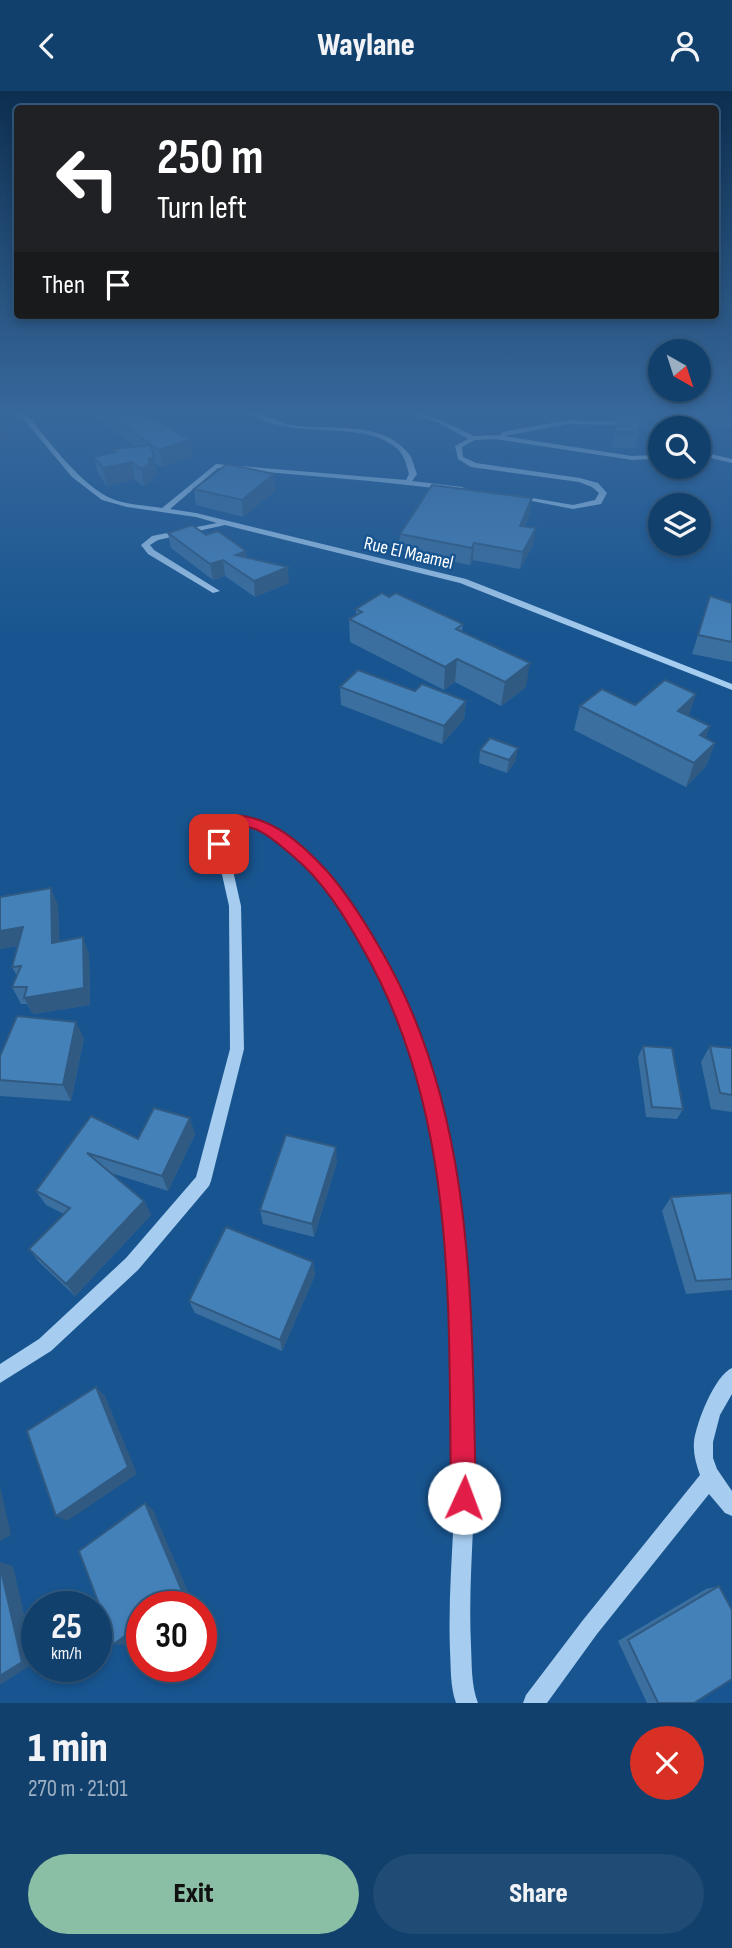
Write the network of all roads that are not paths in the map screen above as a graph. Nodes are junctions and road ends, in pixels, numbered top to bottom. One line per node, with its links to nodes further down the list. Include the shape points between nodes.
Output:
1 (87, 485): 7 (street, Rue El Maamel, via 127,505)
2 (193, 485): 7 (street)
3 (431, 485): 5 (street)
4 (595, 485): 6 (street, via 603,493 592,505 573,507)
5 (471, 491)
6 (505, 495)
7 (165, 509): 8 (street, Rue El Maamel)
8 (229, 523): 9 (street, via 169,534 145,545); 10 (street, Rue El Maamel, via 463,581)
9 (216, 591)
10 (732, 687)
11 (0, 1374): 15 (street, via 45,1345 132,1264 203,1181 237,1049 235,906 219,834 234,821 260,825 305,858 356,922 396,991 433,1100 449,1177 459,1300 465,1471 457,1605)
12 (732, 1377): 13 (street, via 707,1418 703,1435)
13 (711, 1476): 14 (street); 16 (street)
14 (732, 1506)
15 (467, 1703)
16 (534, 1703)

